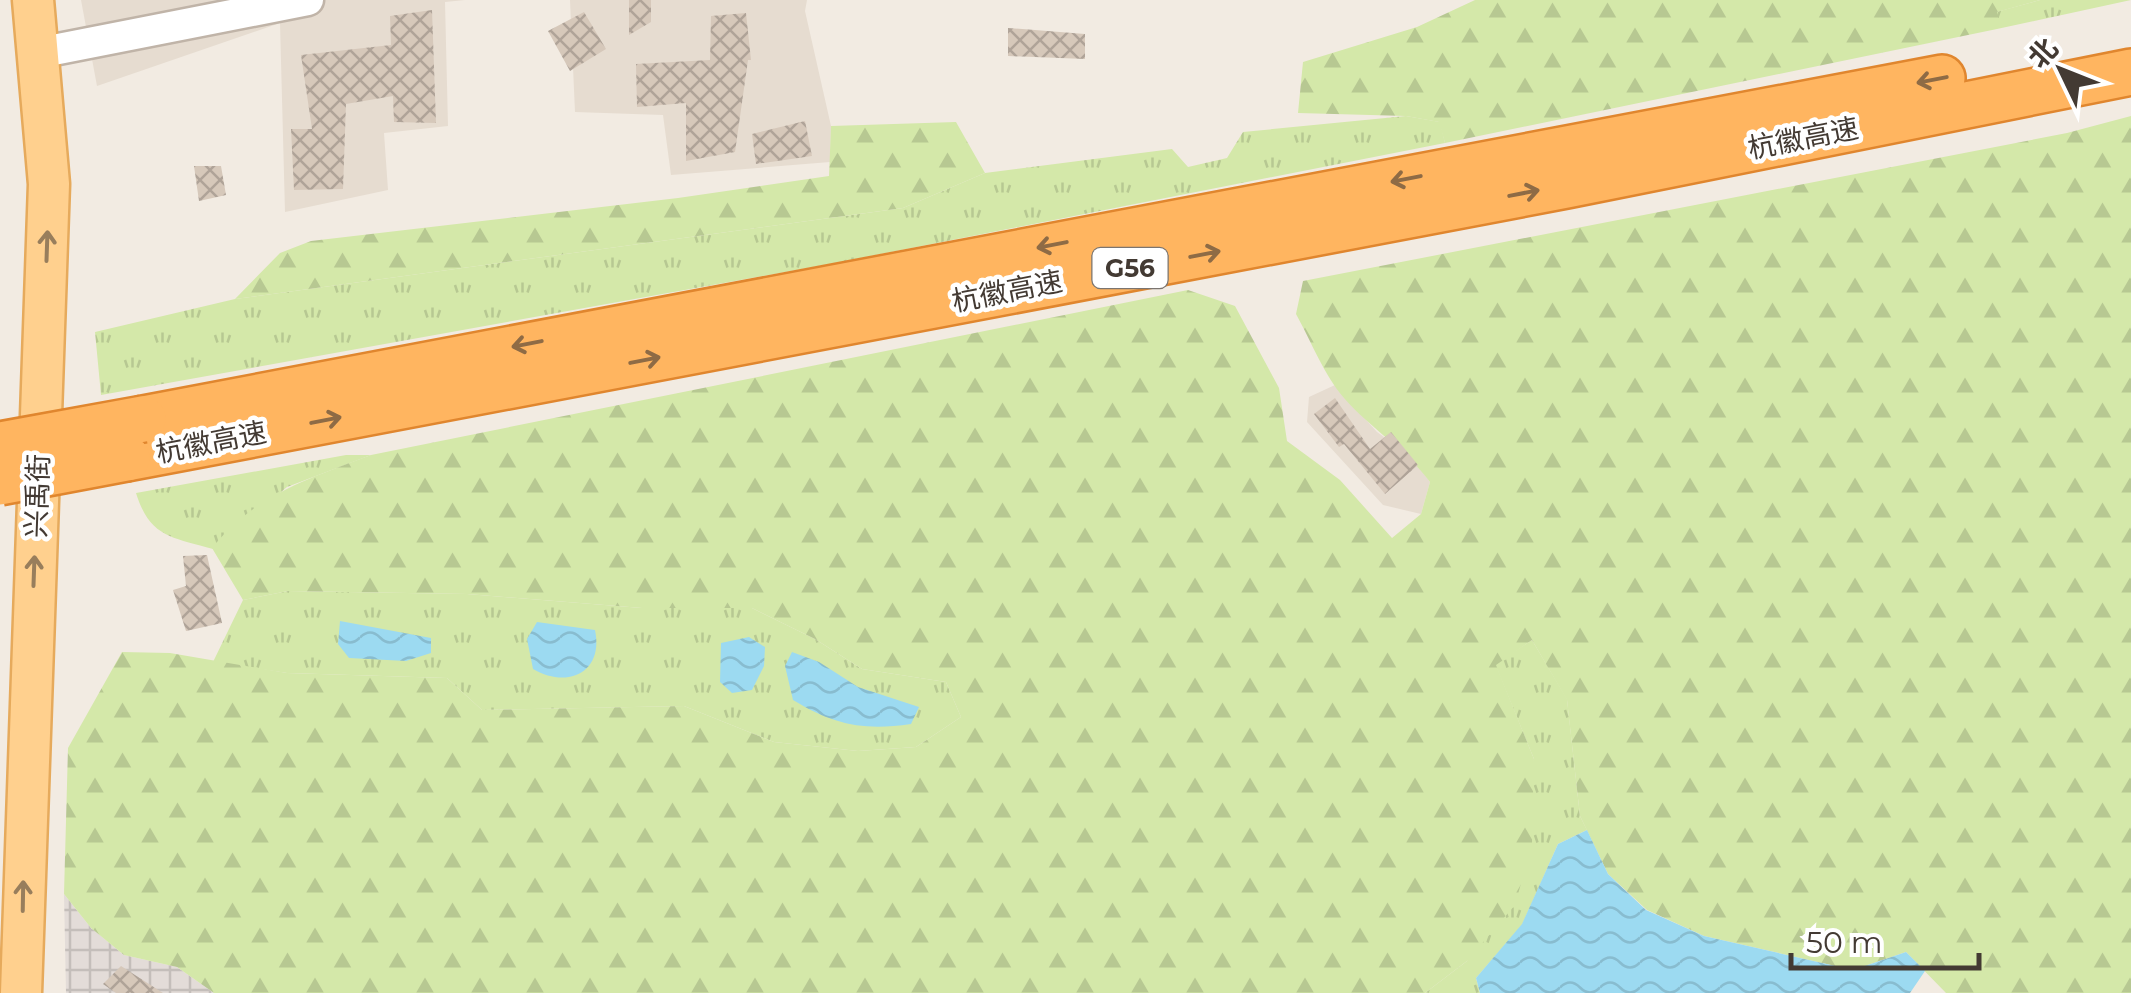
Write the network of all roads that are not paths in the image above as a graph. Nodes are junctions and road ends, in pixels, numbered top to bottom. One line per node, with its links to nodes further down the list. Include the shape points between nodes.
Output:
1 (33, 0): 4 (main road, 兴禹街)
2 (308, 0): 4 (street)
3 (2131, 43): 6 (highway, 杭徽高速 / G56, one-way to 6)
4 (38, 53): 9 (main road, 兴禹街, one-way to 4, via 49,184)
5 (2131, 72): 6 (highway, 杭徽高速 / G56, one-way to 5, via 1566,186)
6 (135, 438): 7 (highway, 杭徽高速 / G56, bridge); 8 (highway, 杭徽高速 / G56, bridge)
7 (0, 445)
8 (0, 482)
9 (20, 993)

